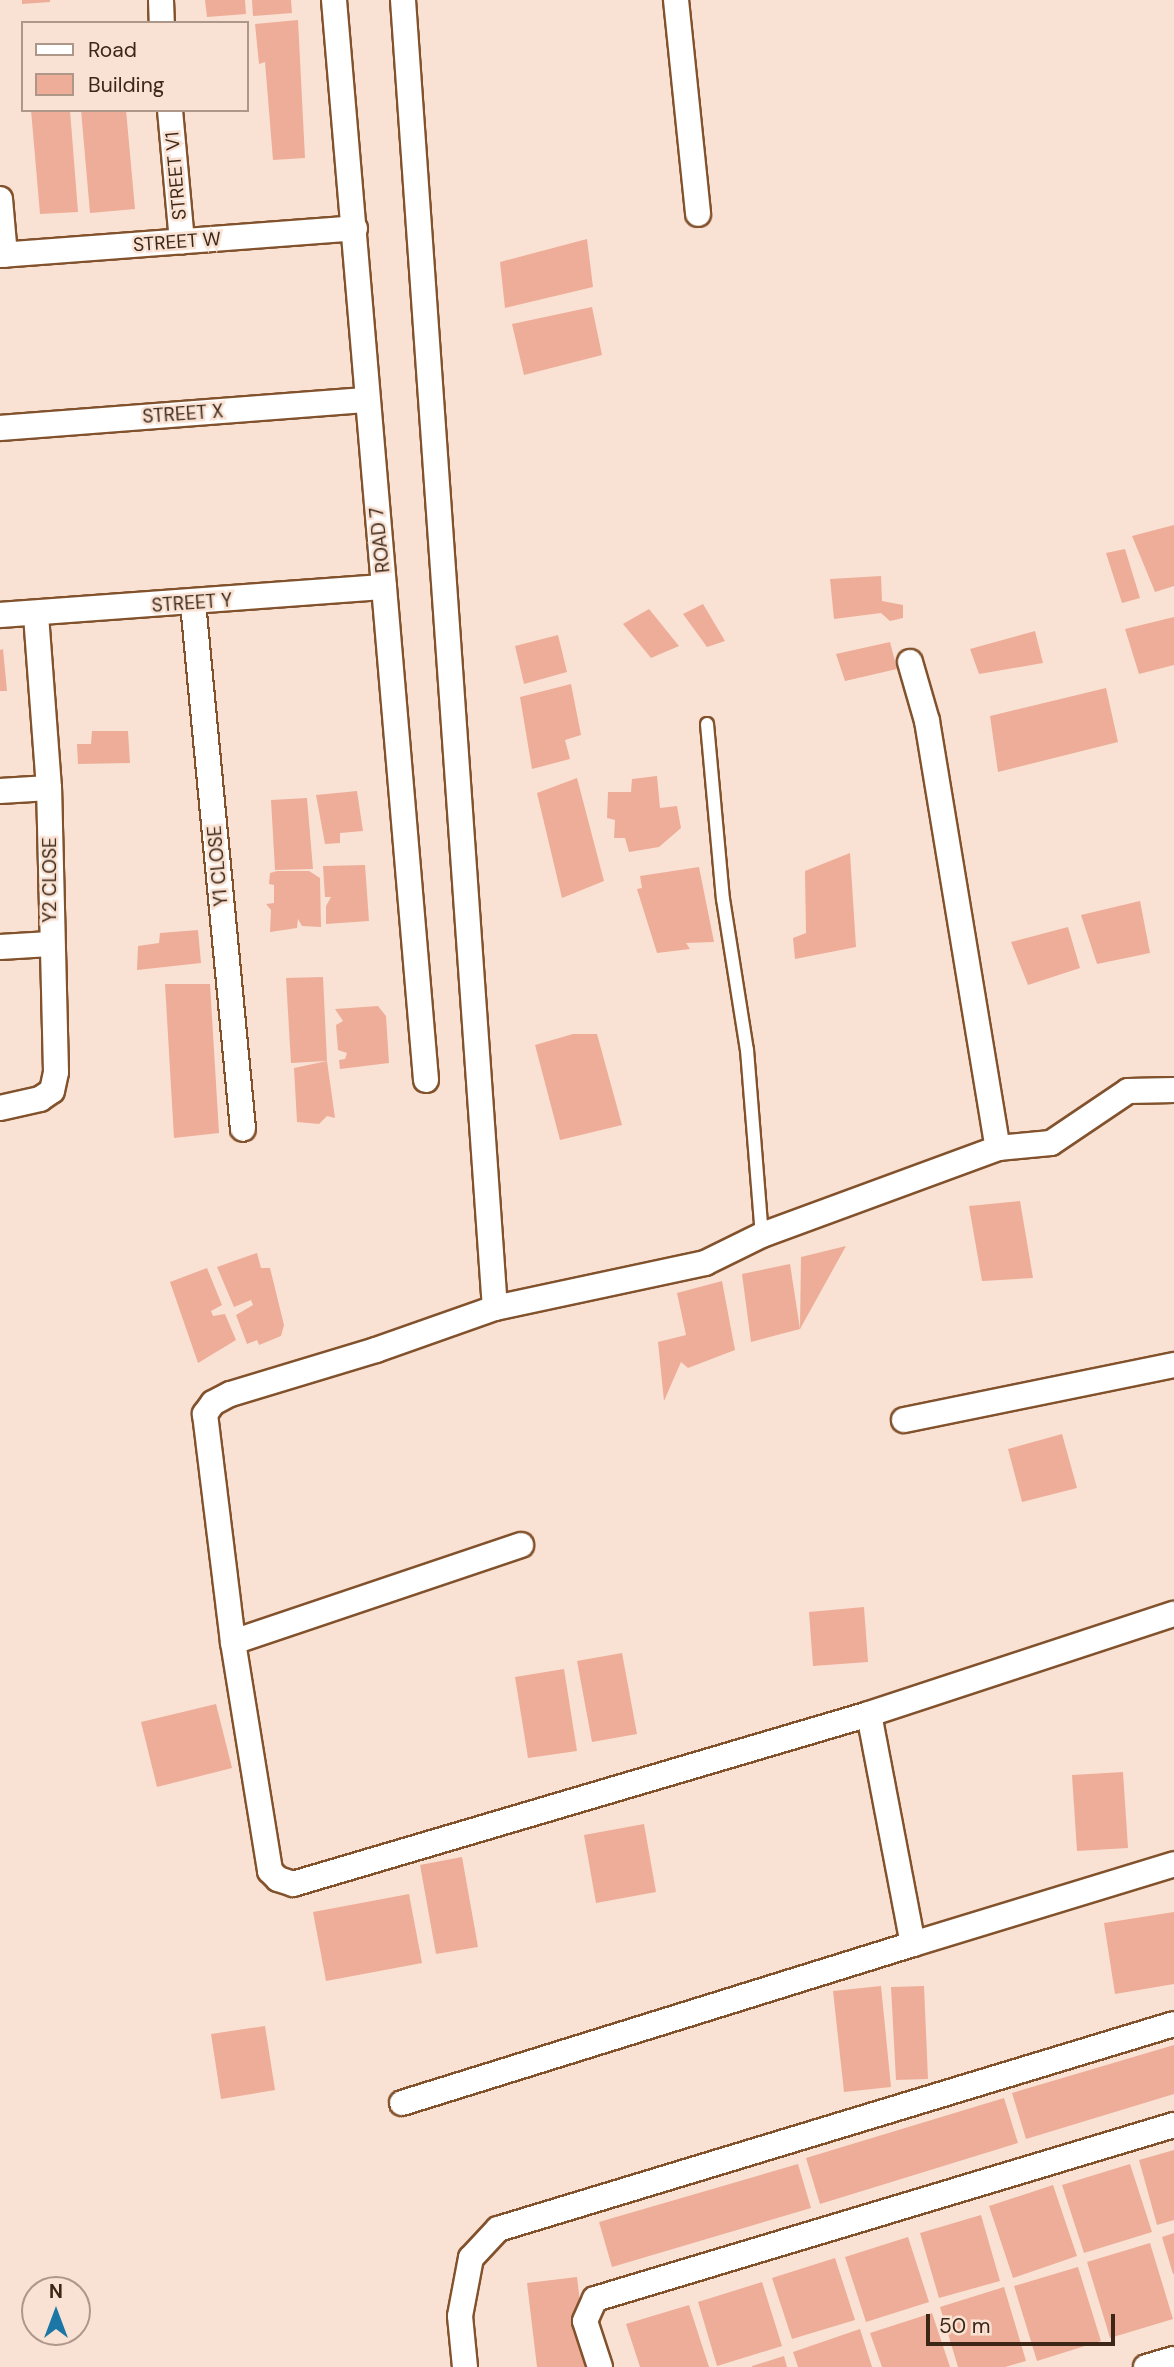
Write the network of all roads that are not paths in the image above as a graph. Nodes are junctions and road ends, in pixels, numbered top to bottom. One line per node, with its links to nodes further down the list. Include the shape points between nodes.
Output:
1 (160, 0): 5 (street)
2 (334, 0): 9 (street, ROAD 7)
3 (403, 0): 30 (street)
4 (676, 0): 8 (street)
5 (163, 21)
6 (170, 112): 10 (street, STREET V1)
7 (0, 199): 11 (street)
8 (698, 214)
9 (355, 228): 10 (street, STREET W); 12 (street, ROAD 7)
10 (182, 241): 11 (street, STREET W)
11 (2, 255)
12 (366, 400): 13 (street, STREET X); 14 (street, ROAD 7)
13 (0, 428)
14 (384, 587): 15 (street, STREET Y); 24 (street, ROAD 7)
15 (193, 603): 16 (street, STREET Y); 27 (street, Y1 CLOSE)
16 (36, 614): 17 (street, STREET Y); 20 (street, Y2 CLOSE)
17 (0, 615)
18 (909, 662): 28 (street, via 927,721)
19 (707, 724): 29 (lane, via 723,899 747,1050)
20 (49, 789): 21 (street); 22 (street, Y2 CLOSE)
21 (0, 791)
22 (50, 944): 23 (street); 26 (street, Y2 CLOSE, via 56,1072 52,1091 40,1099)
23 (0, 947)
24 (426, 1080)
25 (1174, 1090): 28 (street, via 1128,1091 1051,1143)
26 (0, 1108)
27 (243, 1129)
28 (998, 1147): 29 (street)
29 (762, 1236): 30 (street, via 705,1262)
30 (495, 1308): 35 (street, via 213,1403 205,1414 206,1439)
31 (1174, 1365): 32 (street)
32 (904, 1420)
33 (521, 1545): 35 (street)
34 (1174, 1614): 36 (street)
35 (233, 1642): 36 (street, via 270,1871 293,1884)
36 (869, 1714): 38 (street)
37 (1174, 1864): 38 (street)
38 (913, 1944): 40 (street)
39 (1174, 2024): 43 (street, via 498,2229 471,2258 460,2316)
40 (402, 2103)
41 (1174, 2125): 44 (street, via 595,2299 585,2320)
42 (1174, 2359): 45 (street)
43 (465, 2367)
44 (600, 2367)
45 (1146, 2367)

